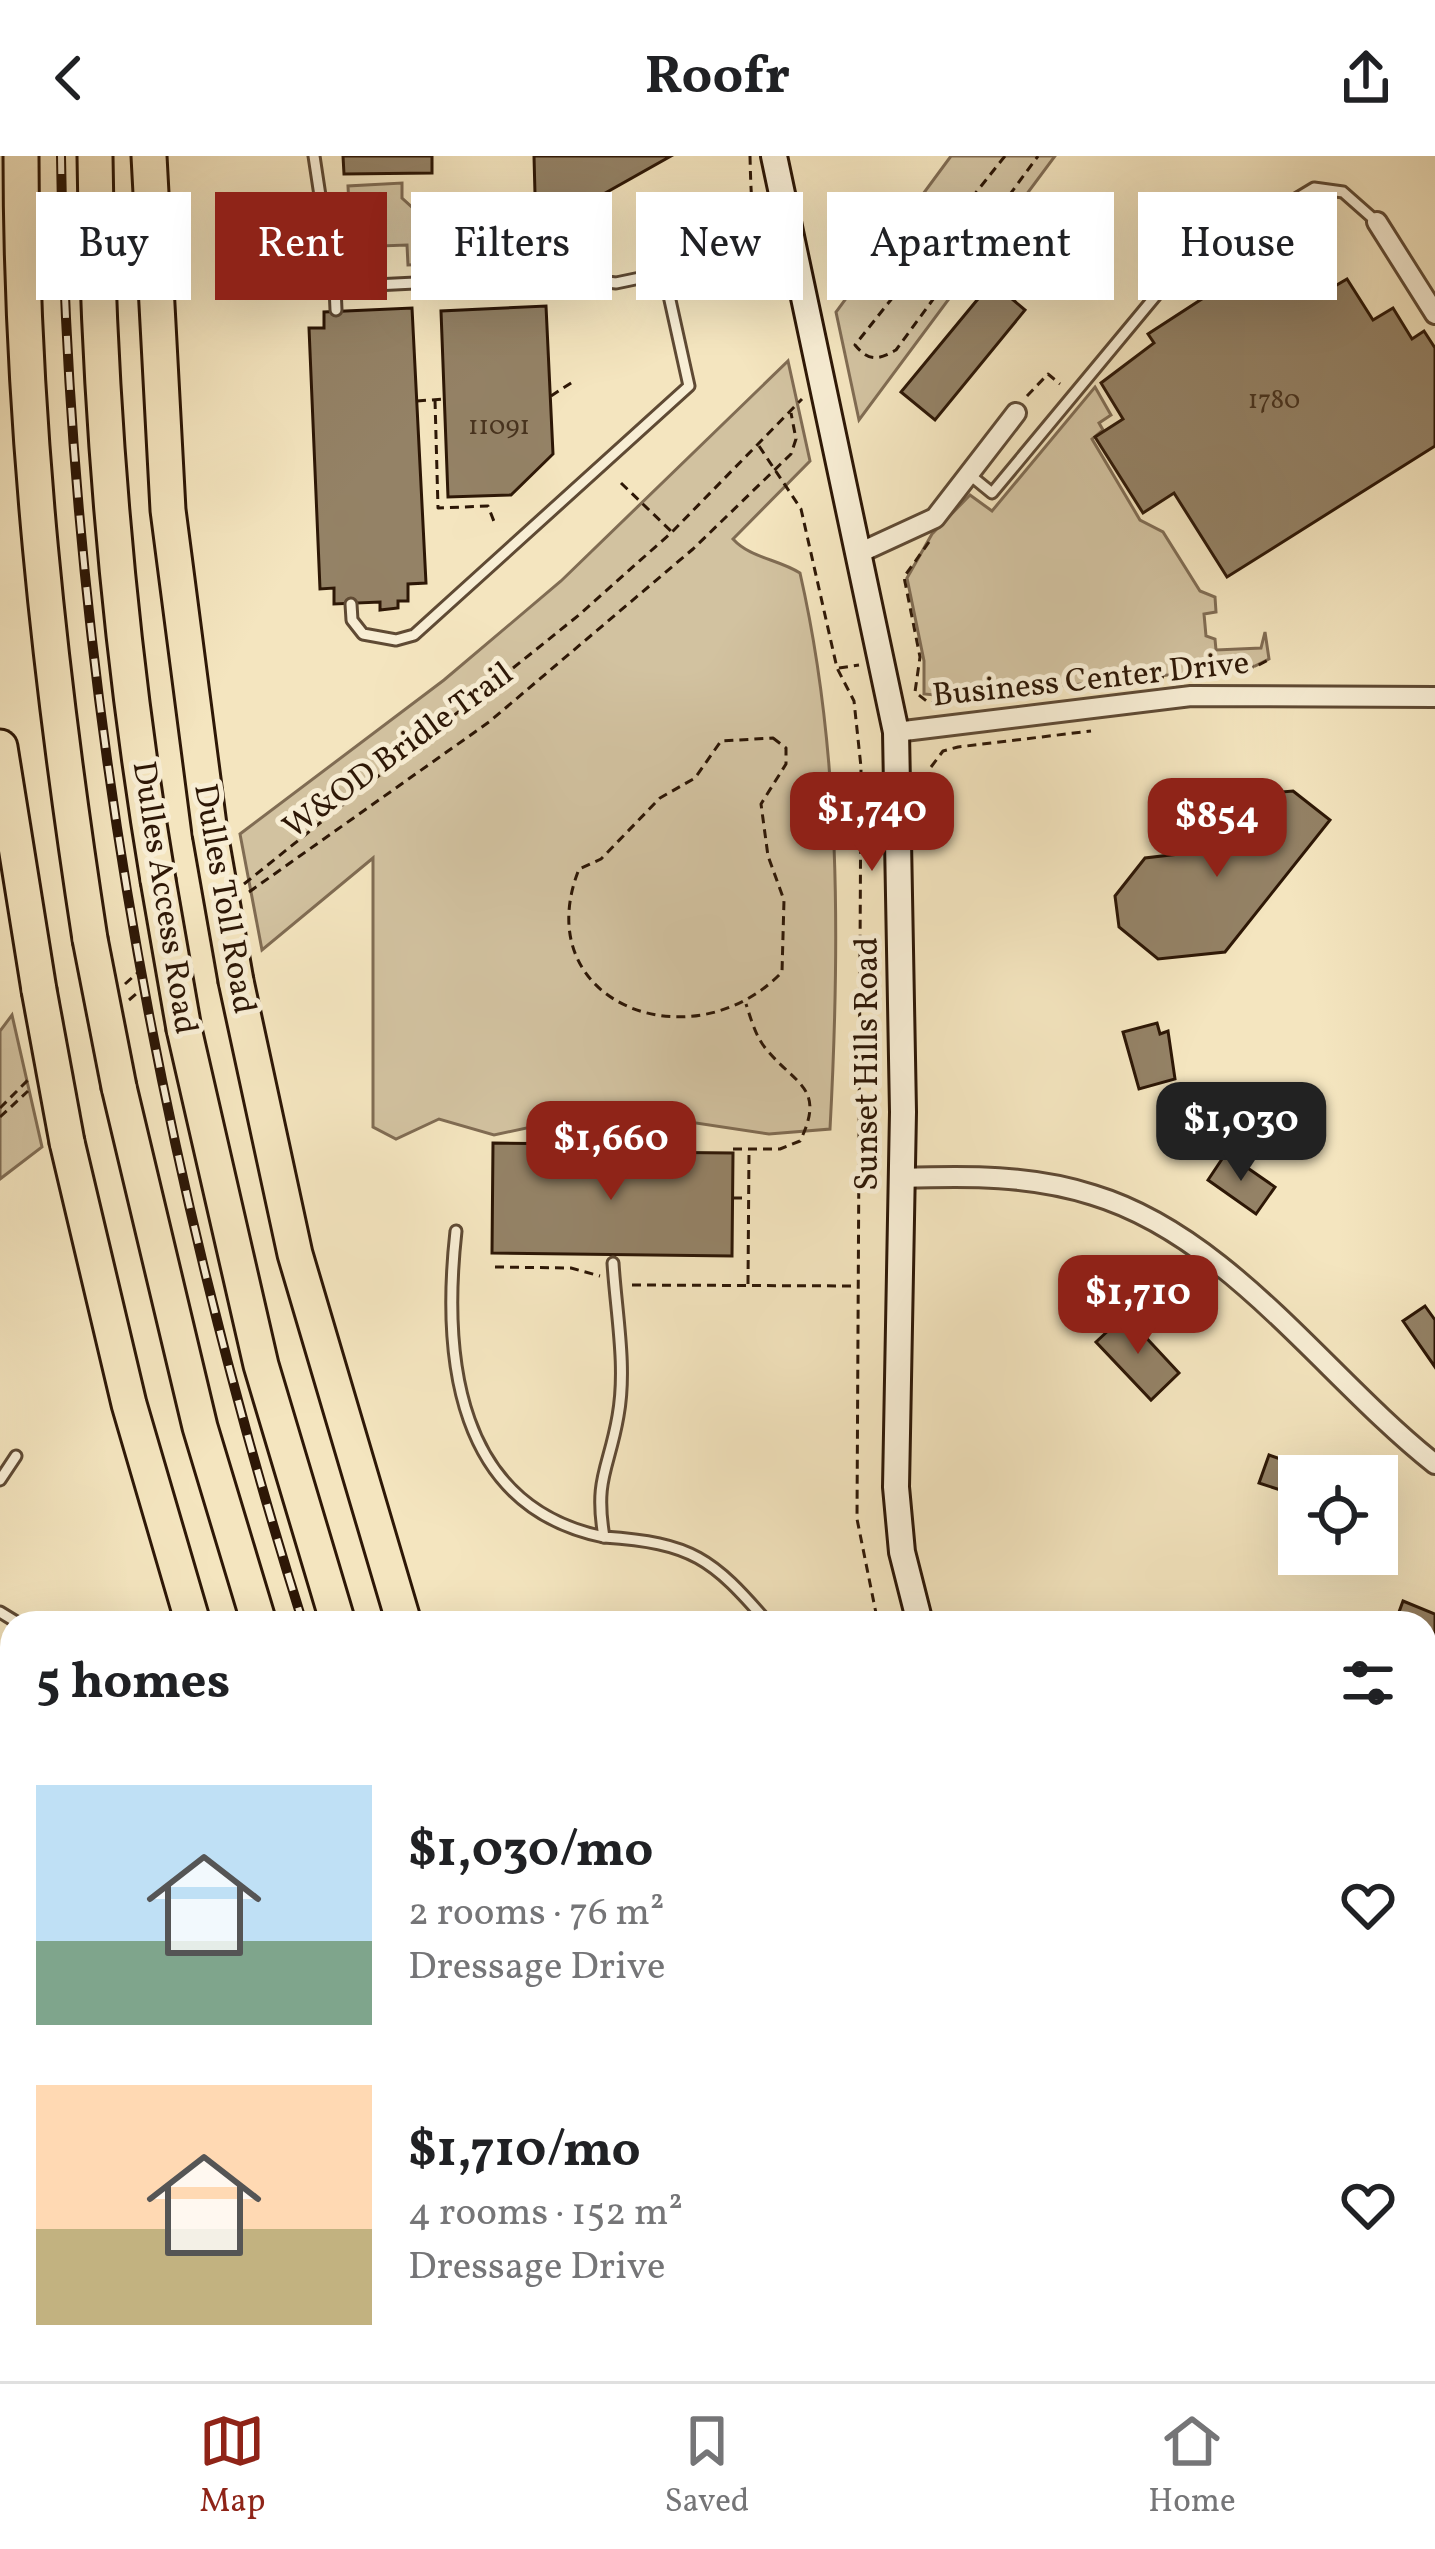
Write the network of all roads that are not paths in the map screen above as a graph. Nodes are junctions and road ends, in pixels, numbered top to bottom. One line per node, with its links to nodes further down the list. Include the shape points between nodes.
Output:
1 (21, 156): 26 (highway, bridge, via 45,598 90,939 170,1316)
2 (95, 156): 27 (highway, Dulles Access Road, bridge, via 118,574 158,880 261,1365)
3 (148, 156): 28 (highway, Dulles Toll Road, bridge, via 168,510 210,833 295,1254)
4 (314, 156): 6 (lane)
5 (774, 156): 12 (main road, Sunset Hills Road)
6 (319, 192)
7 (1377, 222): 9 (street); 11 (lane, via 1329,187 1251,225 1163,287 992,493)
8 (336, 310): 13 (lane, via 335,287 555,276 616,283 664,273 689,386 414,635 363,634)
9 (1435, 314)
10 (1021, 406): 11 (street)
11 (970, 476): 12 (street, via 926,524)
12 (859, 553): 15 (main road, Sunset Hills Road)
13 (351, 604)
14 (1435, 697): 15 (street, Business Center Drive, via 1191,696)
15 (896, 732): 17 (main road, Sunset Hills Road)
16 (0, 747): 25 (highway, bridge, via 67,1142 129,1404)
17 (903, 1178): 21 (street, via 1051,1184 1164,1226); 31 (main road, Sunset Hills Road, via 896,1487)
18 (456, 1231): 23 (lane, via 454,1359 473,1435 532,1510)
19 (613, 1263): 23 (lane, via 621,1376 597,1495)
20 (16, 1456): 22 (lane)
21 (1435, 1464)
22 (0, 1480)
23 (604, 1537): 24 (lane, via 686,1549 713,1563)
24 (754, 1608): 29 (lane); 30 (lane)
25 (189, 1611)
26 (256, 1611)
27 (334, 1611)
28 (400, 1611)
29 (755, 1611)
30 (757, 1611)
31 (917, 1611)

